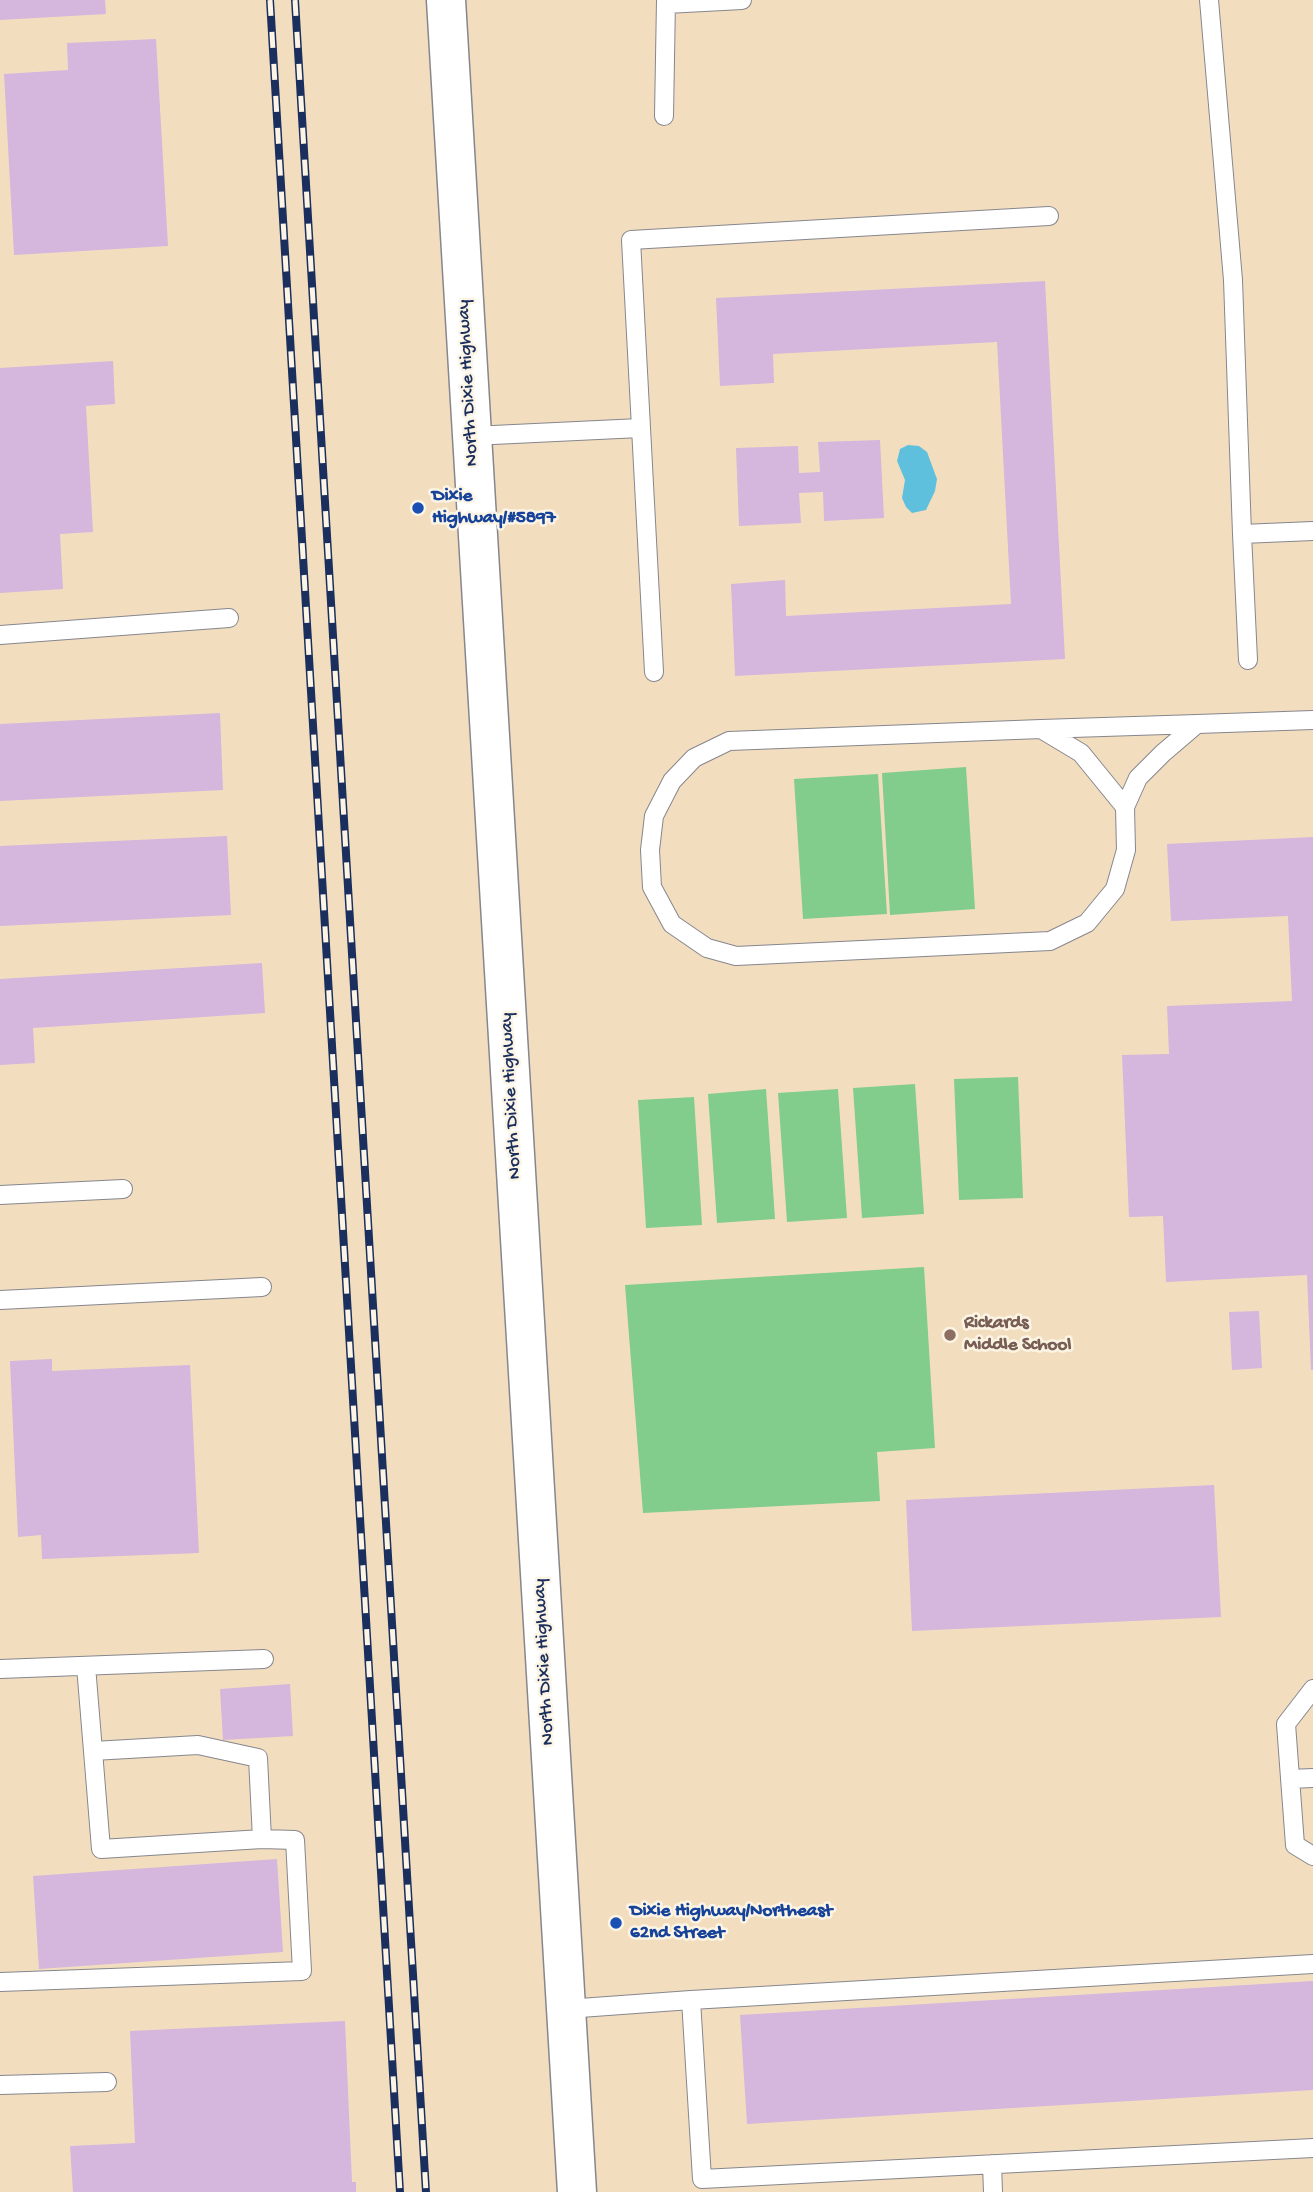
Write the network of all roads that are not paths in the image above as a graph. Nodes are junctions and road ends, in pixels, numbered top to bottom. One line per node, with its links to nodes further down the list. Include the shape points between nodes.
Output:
1 (446, 0): 8 (main road, North Dixie Highway)
2 (742, 0): 4 (lane)
3 (1209, 0): 10 (lane, via 1233,280)
4 (666, 2): 5 (lane)
5 (664, 117)
6 (1049, 216): 7 (lane, via 631,240)
7 (640, 428): 8 (lane); 14 (lane)
8 (472, 436): 35 (main road, North Dixie Highway)
9 (1313, 531): 10 (lane)
10 (1242, 534): 13 (lane)
11 (229, 618): 12 (lane)
12 (0, 635)
13 (1248, 660)
14 (654, 671)
15 (1313, 720): 16 (lane)
16 (1197, 724): 17 (lane); 18 (lane, via 1138,778)
17 (1041, 729): 18 (lane, via 1081,753); 18 (lane, via 729,741 694,758 671,781 654,816 652,887 672,924 707,948 736,957 1050,941 1087,923 1115,889 1126,850)
18 (1125, 807)
19 (123, 1189): 20 (lane)
20 (0, 1195)
21 (262, 1287): 22 (lane)
22 (0, 1300)
23 (264, 1659): 24 (lane)
24 (86, 1666): 25 (lane); 27 (lane)
25 (0, 1670)
26 (1313, 1689): 29 (lane, via 1286,1724)
27 (93, 1752): 30 (lane, via 198,1745 258,1758); 30 (lane, via 101,1849)
28 (1313, 1778): 29 (lane)
29 (1290, 1779): 31 (lane, via 1296,1845)
30 (262, 1839): 33 (lane, via 295,1840 302,1971)
31 (1313, 1856)
32 (1313, 1965): 34 (lane)
33 (0, 1982)
34 (691, 2000): 35 (lane); 40 (lane)
35 (566, 2009): 41 (main road, North Dixie Highway)
36 (107, 2082): 37 (lane)
37 (0, 2085)
38 (1313, 2148): 39 (lane)
39 (992, 2164): 40 (lane); 42 (lane)
40 (702, 2185)
41 (577, 2192)
42 (993, 2192)

